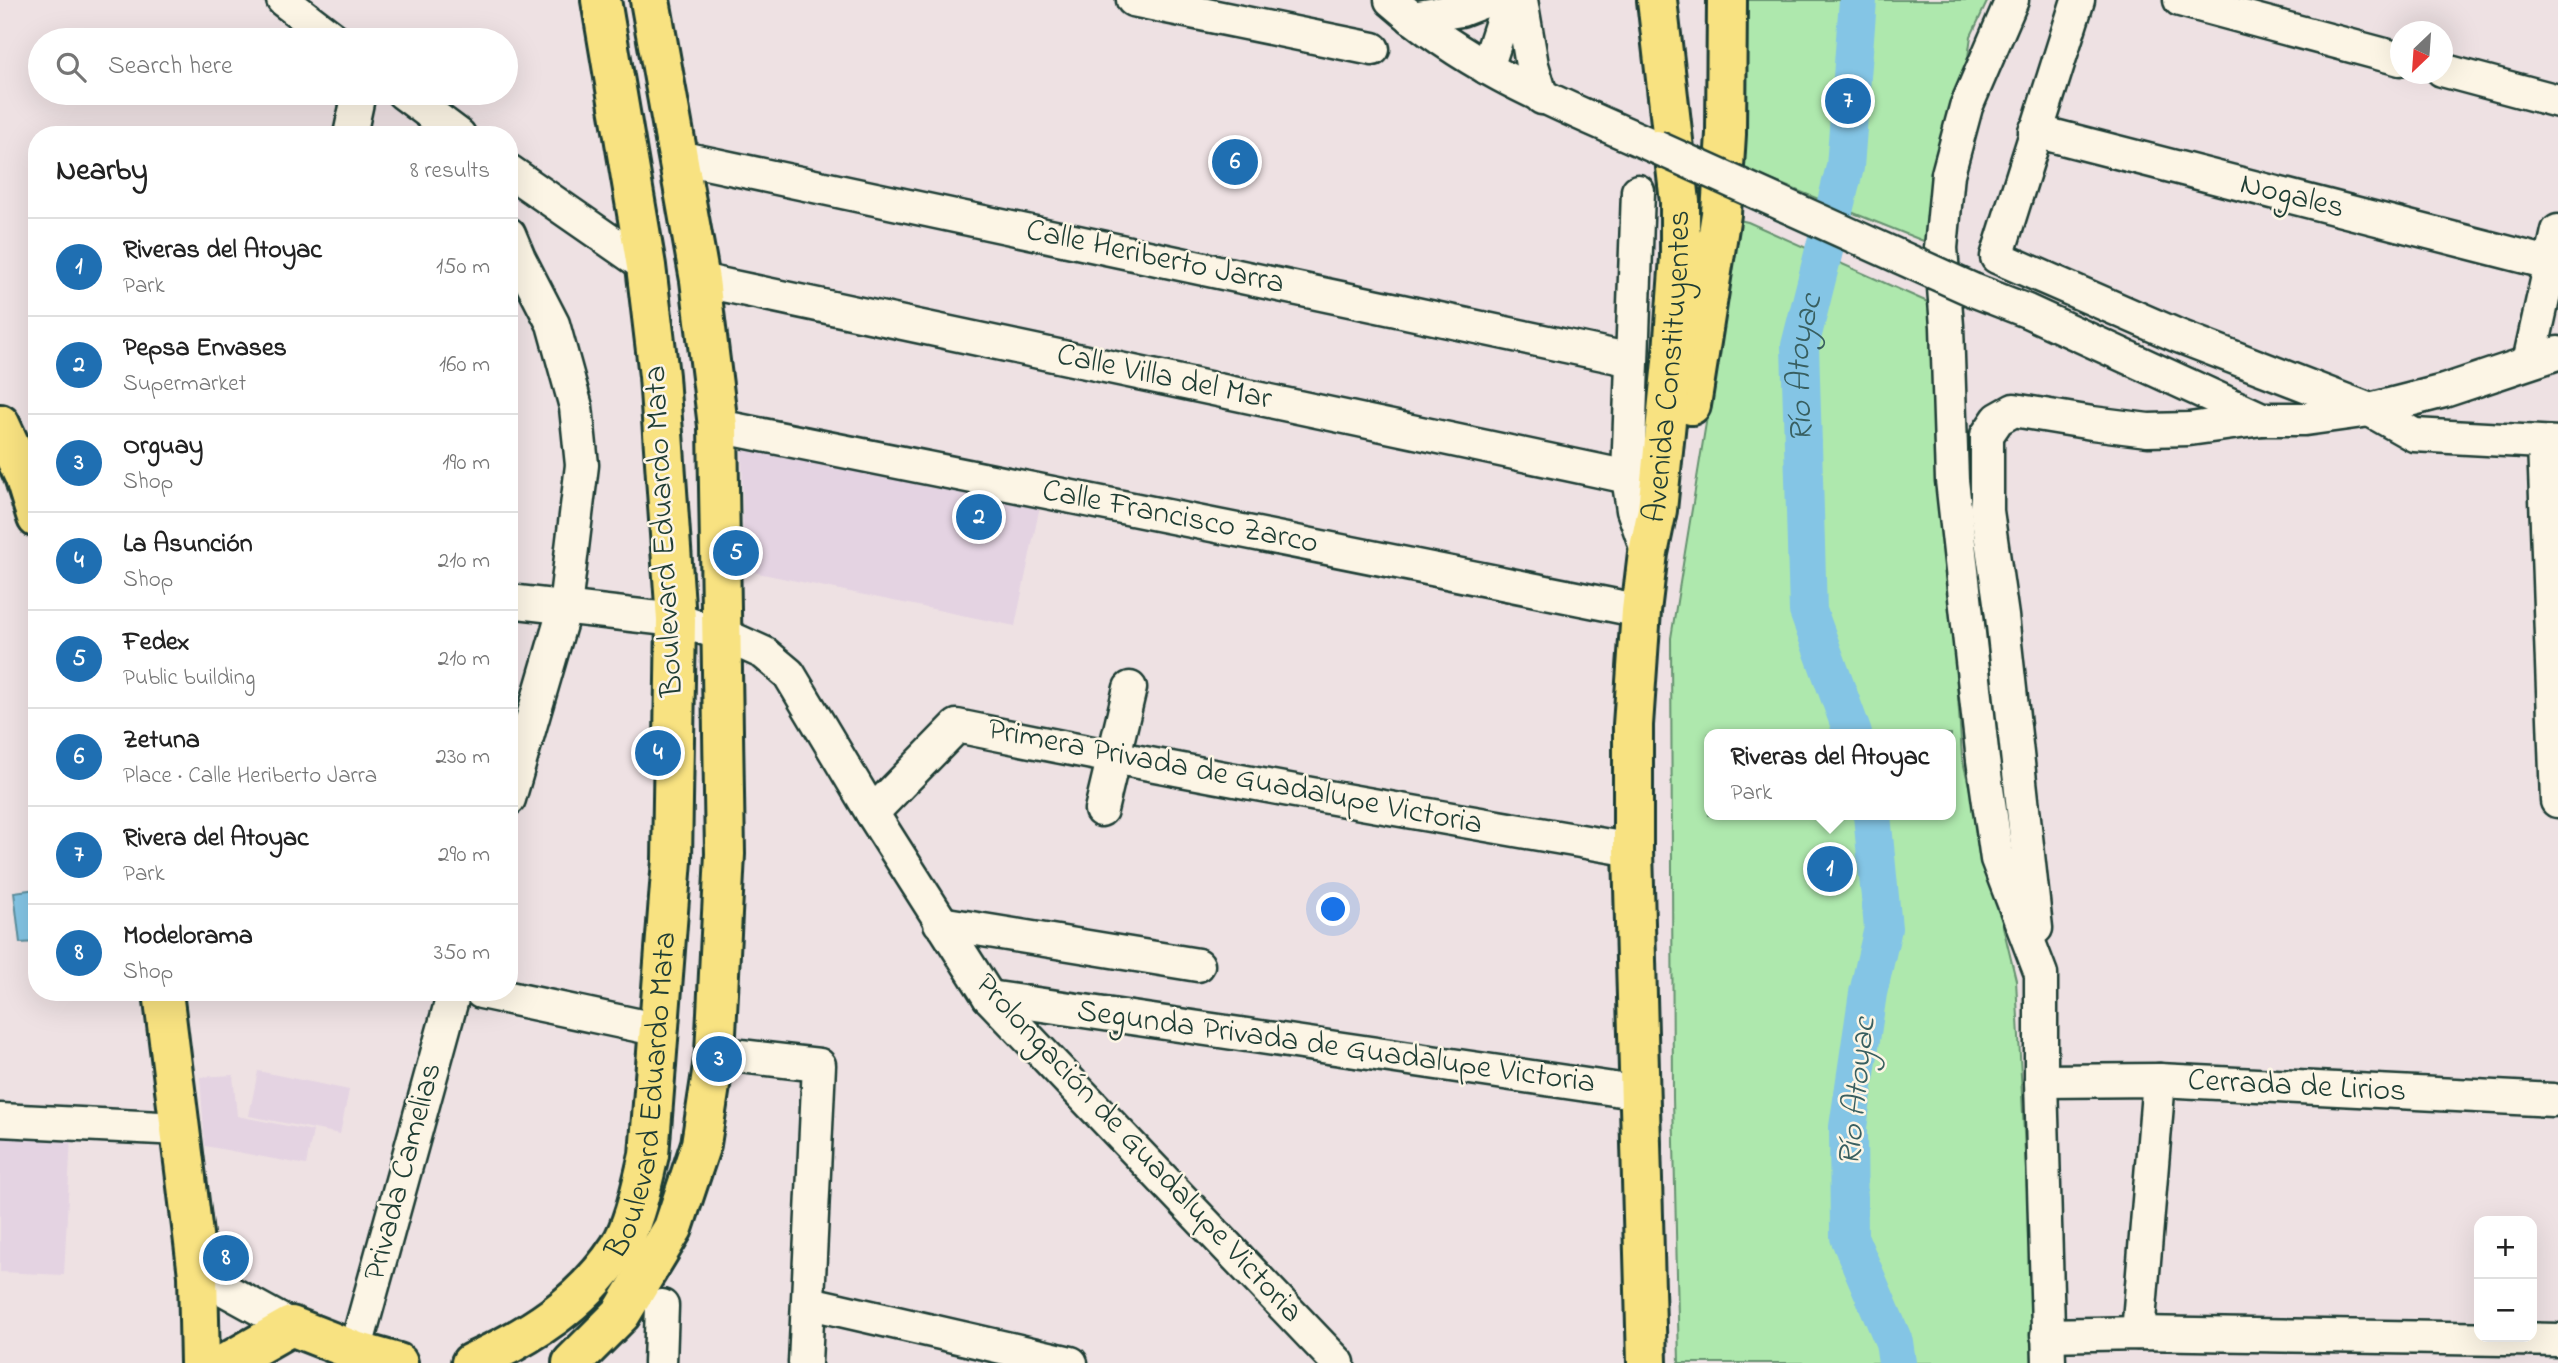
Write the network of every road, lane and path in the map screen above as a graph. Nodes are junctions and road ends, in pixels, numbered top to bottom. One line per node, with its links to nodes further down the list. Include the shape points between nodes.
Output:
1 (284, 0): 14 (street)
2 (601, 0): 32 (main road, Boulevard Eduardo Mata)
3 (650, 0): 26 (main road, Boulevard Eduardo Mata)
4 (1133, 0): 15 (street)
5 (1487, 0): 13 (street, via 1461,10)
6 (1509, 0): 17 (street)
7 (1521, 0): 19 (street)
8 (1657, 0): 44 (main road, Avenida Constituyentes, via 1680,202 1673,352)
9 (1727, 0): 44 (main road, Avenida Constituyentes, via 1726,134 1717,242 1694,395 1674,471)
10 (2012, 0): 60 (street, via 1966,107 1948,174 1941,231 1952,480 1983,760 1997,859)
11 (2078, 0): 25 (street)
12 (2180, 0): 16 (street)
13 (1402, 9): 17 (street)
14 (320, 28)
15 (1373, 49)
16 (2390, 56)
17 (1486, 68): 19 (street)
18 (2453, 73): 20 (street)
19 (1542, 98): 37 (street, bridge)
20 (2558, 101)
21 (356, 105): 23 (street)
22 (419, 105): 24 (street)
23 (352, 126)
24 (446, 126)
25 (2035, 131): 31 (street, Nogales); 36 (street, via 1997,257 2176,335)
26 (678, 157): 33 (main road, Boulevard Eduardo Mata); 35 (street, Calle Heriberto Jarra)
27 (518, 177): 32 (street)
28 (1638, 191): 35 (street)
29 (2558, 231): 31 (street)
30 (518, 256): 47 (street, via 553,324 576,407 582,465)
31 (2549, 263): 34 (street)
32 (646, 266): 49 (main road, Boulevard Eduardo Mata, via 659,376)
33 (700, 280): 39 (main road, Boulevard Eduardo Mata); 41 (street, Calle Villa del Mar)
34 (2544, 358): 36 (street)
35 (1632, 360): 41 (street)
36 (2370, 410): 37 (street, via 2305,419); 40 (street, via 2414,435)
37 (2262, 419): 60 (street, via 2189,429 2148,429 2014,410 1998,419 1987,435 1987,511)
38 (0, 424): 42 (main road)
39 (718, 426): 48 (street, Calle Francisco Zarco); 50 (main road, Boulevard Eduardo Mata)
40 (2551, 443): 54 (street)
41 (1628, 477): 45 (street, via 1633,510)
42 (12, 479): 43 (main road)
43 (28, 504)
44 (1657, 510): 45 (main road)
45 (1648, 553): 48 (main road)
46 (518, 602): 47 (street, Prolongación de Guadalupe Victoria)
47 (565, 607): 49 (street, Prolongación de Guadalupe Victoria); 53 (street)
48 (1641, 611): 57 (main road, via 1633,726)
49 (676, 620): 50 (street, Prolongación de Guadalupe Victoria); 65 (main road, Boulevard Eduardo Mata, via 672,860)
50 (722, 634): 56 (street, Prolongación de Guadalupe Victoria, via 764,653 789,674); 66 (main road, Boulevard Eduardo Mata, via 725,854)
51 (1130, 688): 52 (street)
52 (1114, 758): 55 (street); 56 (street, Primera Privada de Guadalupe Victoria, via 957,726); 57 (street, Primera Privada de Guadalupe Victoria)
53 (518, 768)
54 (2557, 801)
55 (1101, 810)
56 (872, 813): 58 (street, Prolongación de Guadalupe Victoria)
57 (1633, 850): 69 (main road)
58 (940, 923): 59 (street); 61 (street, Prolongación de Guadalupe Victoria)
59 (1198, 965)
60 (2041, 974): 68 (street)
61 (989, 997): 69 (street, Segunda Privada de Guadalupe Victoria); 90 (street, Prolongación de Guadalupe Victoria)
62 (518, 1000): 65 (street)
63 (164, 1001): 72 (main road)
64 (452, 1001): 81 (street, Privada Camelias)
65 (660, 1030): 80 (main road, Boulevard Eduardo Mata, via 649,1155 620,1246 584,1290)
66 (715, 1053): 74 (street, via 820,1065); 86 (main road, Boulevard Eduardo Mata, via 701,1144 673,1228 621,1314)
67 (2159, 1080): 68 (street, Cerrada de Lirios); 70 (street, Cerrada de Lirios); 77 (street)
68 (2041, 1081): 79 (street)
69 (1641, 1093): 91 (main road)
70 (2553, 1100)
71 (0, 1120): 72 (street)
72 (180, 1129): 73 (main road)
73 (198, 1275): 76 (street); 82 (main road)
74 (810, 1303): 88 (street); 89 (street)
75 (662, 1306): 87 (street)
76 (291, 1326): 81 (main road); 83 (main road)
77 (2138, 1333): 78 (street); 79 (street)
78 (2558, 1340)
79 (2048, 1349)
80 (508, 1354): 85 (main road, Boulevard Eduardo Mata)
81 (360, 1357): 84 (main road)
82 (200, 1363)
83 (226, 1363)
84 (398, 1363)
85 (471, 1363)
86 (572, 1363)
87 (660, 1363)
88 (805, 1363)
89 (1071, 1363)
90 (1338, 1363)
91 (1647, 1363)

